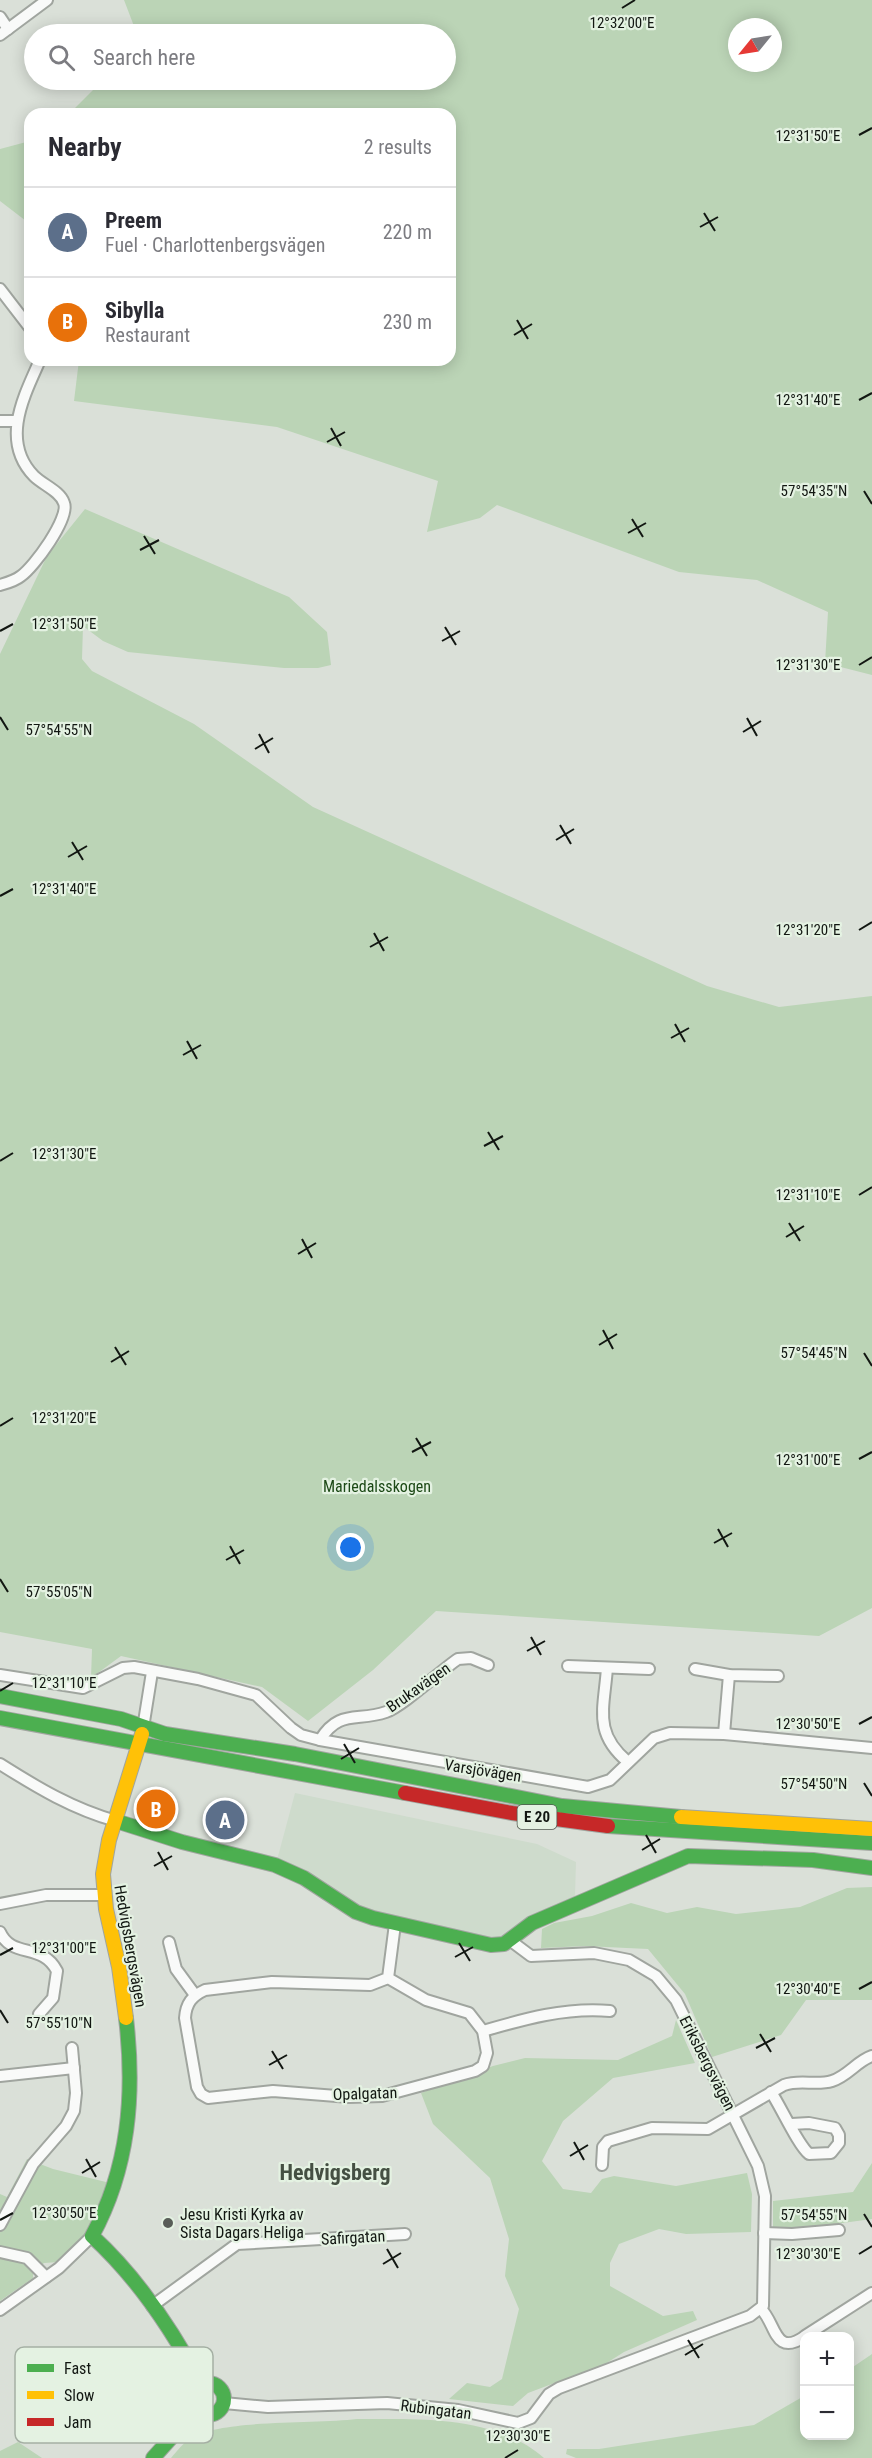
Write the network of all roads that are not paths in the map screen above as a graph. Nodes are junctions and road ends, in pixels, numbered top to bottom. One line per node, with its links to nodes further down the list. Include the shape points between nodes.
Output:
1 (47, 0): 3 (street)
2 (0, 17): 3 (street)
3 (4, 32)
4 (0, 289): 5 (street)
5 (24, 320)
6 (37, 366): 8 (street)
7 (0, 421): 8 (street)
8 (16, 422): 9 (street, via 16,439 26,466 61,496 66,513 23,575)
9 (0, 585)
10 (488, 1665): 23 (street, Brukavägen, via 471,1658 458,1659 392,1708 340,1720)
11 (568, 1666): 12 (street)
12 (607, 1668): 13 (street); 26 (street, via 602,1728)
13 (649, 1669)
14 (695, 1669): 17 (street)
15 (152, 1672): 16 (street, Varsjövägen, via 123,1668 83,1688); 21 (street); 23 (street, Varsjövägen, via 244,1690 268,1704 302,1735)
16 (0, 1675)
17 (729, 1675): 18 (street); 22 (street)
18 (778, 1676)
19 (0, 1696): 21 (main road, E 20, via 121,1719)
20 (0, 1718): 24 (main road, E 20)
21 (143, 1728): 24 (main road, Hedvigsbergsvägen); 29 (main road, E 20, via 562,1806)
22 (724, 1734): 25 (street, Varsjövägen); 26 (street, Varsjövägen, via 661,1735)
23 (320, 1740): 26 (street, Varsjövägen, via 588,1787 604,1784)
24 (139, 1745): 28 (main road, Hedvigsbergsvägen); 30 (main road, E 20, via 594,1825)
25 (872, 1748)
26 (628, 1762)
27 (0, 1764): 28 (street, via 63,1802)
28 (116, 1821): 32 (main road, Hedvigsbergsvägen, via 103,1872); 34 (main road, via 275,1865 304,1878 356,1912)
29 (872, 1829)
30 (872, 1843)
31 (872, 1868): 36 (main road, via 836,1862 688,1856 538,1920)
32 (103, 1895): 33 (street, via 46,1895); 55 (main road, Hedvigsbergsvägen, via 123,1994 129,2067 121,2173 105,2217)
33 (0, 1904)
34 (395, 1924): 36 (main road, via 491,1945); 38 (street)
35 (0, 1932): 41 (street, via 9,1945 47,1956 57,1971 52,1998)
36 (511, 1941): 48 (street, Eriksbergsvägen, via 531,1956 594,1953 619,1957 656,1976 676,2000)
37 (169, 1942): 39 (street, via 176,1969)
38 (388, 1978): 39 (street, via 370,1984 272,1982 205,1990); 42 (street, via 426,2000 469,2013)
39 (195, 1995): 42 (street, Opalgatan, via 186,2008 186,2018 196,2087 208,2098 273,2091 349,2097 405,2091 475,2072 483,2066 487,2054)
40 (610, 2011): 42 (street, via 592,2009 533,2016)
41 (39, 2014)
42 (483, 2031)
43 (72, 2048): 45 (street)
44 (872, 2056): 47 (street, via 831,2081 792,2082)
45 (74, 2068): 46 (street); 51 (street, via 74,2111 33,2164)
46 (0, 2076)
47 (771, 2092): 48 (street); 49 (street)
48 (735, 2115): 50 (street, via 708,2129 652,2128 608,2141 603,2147); 53 (street, Eriksbergsvägen, via 762,2178)
49 (792, 2124)
50 (602, 2165)
51 (0, 2224)
52 (839, 2230): 53 (street)
53 (764, 2233): 60 (street, Eriksbergsvägen)
54 (400, 2234): 59 (street, Safirgatan, via 237,2244)
55 (92, 2236): 57 (street); 59 (main road, via 115,2257)
56 (0, 2252): 57 (street, via 27,2258)
57 (46, 2277): 61 (street)
58 (872, 2293): 62 (street)
59 (152, 2306): 64 (main road)
60 (761, 2309): 63 (street, via 775,2335 784,2342); 66 (street, Rubingatan, via 559,2388 549,2394 531,2418 518,2423 458,2410 396,2404 268,2407)
61 (0, 2310)
62 (813, 2332)
63 (800, 2340)
64 (183, 2347)
65 (213, 2384): 66 (main road, via 224,2394)
66 (224, 2403): 67 (main road)
67 (213, 2414)
68 (166, 2443): 69 (main road)
69 (153, 2458)

